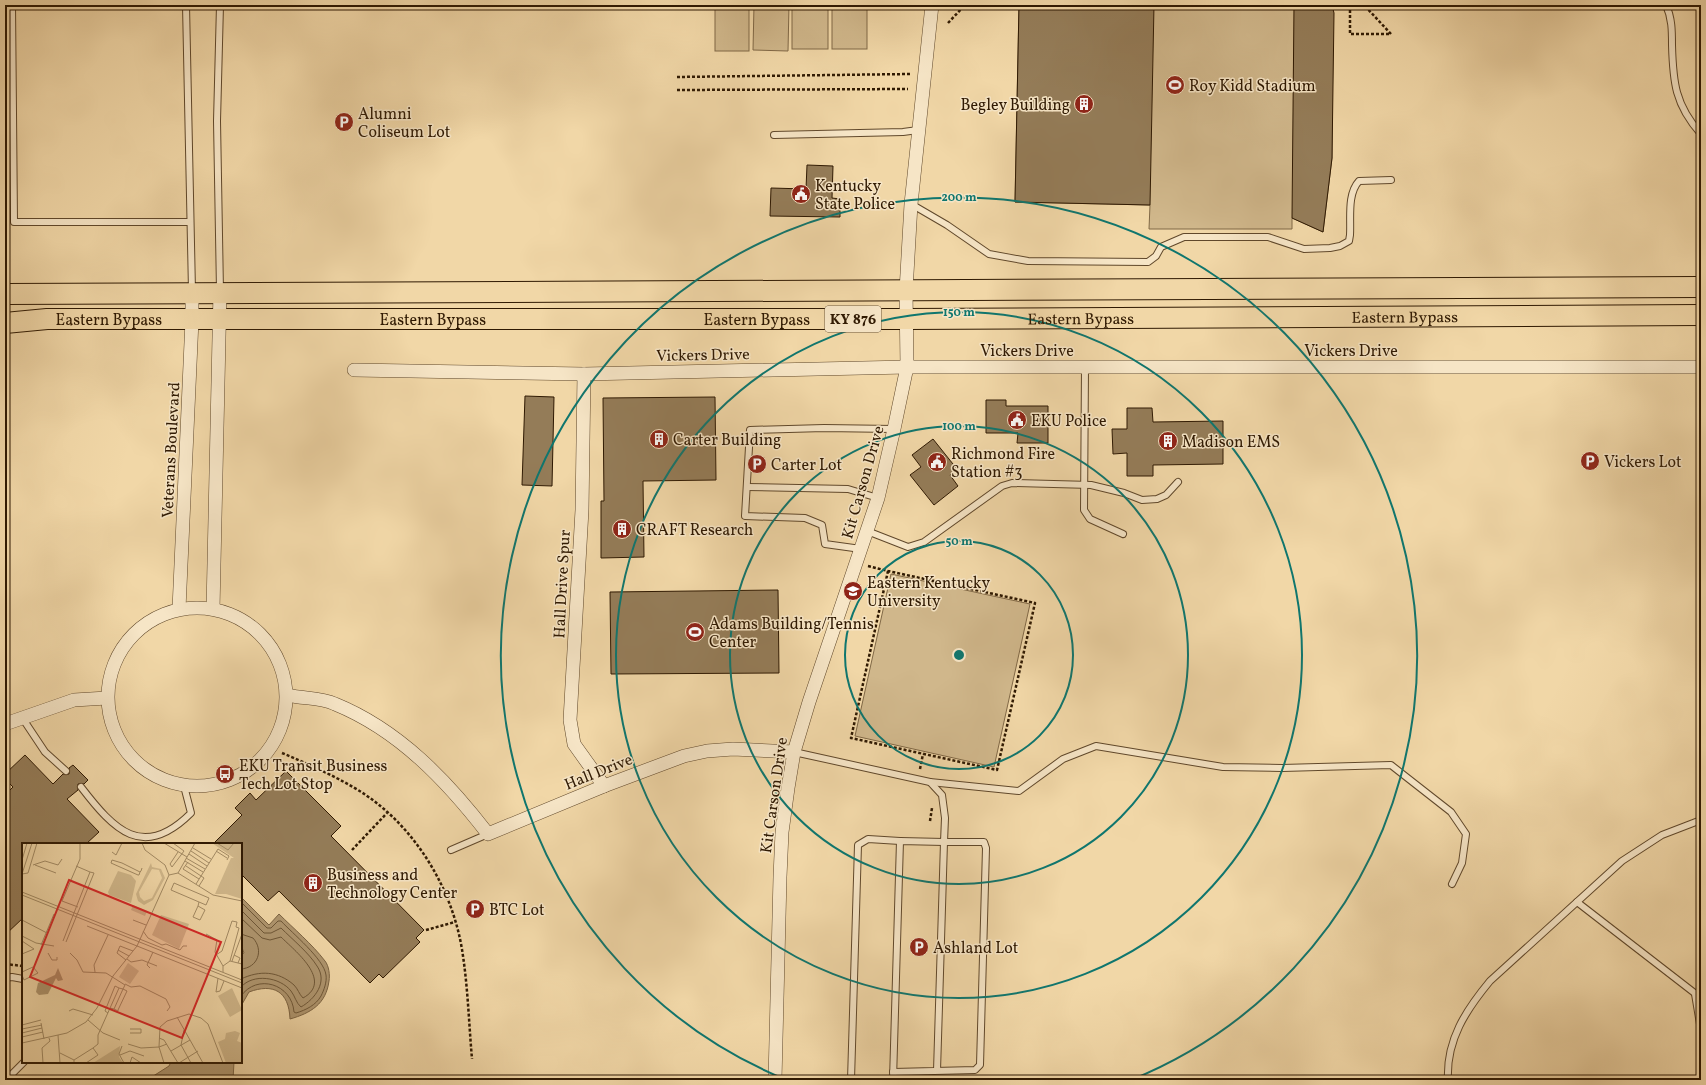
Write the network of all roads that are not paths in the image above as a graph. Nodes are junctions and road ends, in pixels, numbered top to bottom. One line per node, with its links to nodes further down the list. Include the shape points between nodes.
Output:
1 (12, 5): 11 (lane, via 14,222)
2 (186, 5): 11 (lane)
3 (220, 5): 14 (lane, via 217,121)
4 (932, 5): 6 (street, Kit Carson Drive)
5 (1666, 5): 7 (lane, via 1672,25 1673,78 1676,92 1690,122)
6 (918, 130): 8 (lane); 10 (street, Kit Carson Drive)
7 (1701, 134)
8 (774, 135)
9 (1390, 180): 10 (lane, via 1359,181 1355,186 1351,194 1350,235 1348,241 1340,246 1304,249 1268,237 1184,237 1161,246 1156,256 1148,262 1028,261 988,254)
10 (911, 204): 13 (street, Kit Carson Drive)
11 (190, 222): 15 (lane)
12 (1701, 287): 13 (main road, Eastern Bypass / KY 876)
13 (906, 291): 14 (main road, Eastern Bypass / KY 876); 18 (street, Kit Carson Drive)
14 (220, 292): 15 (main road, Eastern Bypass / KY 876); 20 (street)
15 (192, 293): 16 (main road, Eastern Bypass / KY 876); 19 (street, Veterans Boulevard)
16 (5, 294)
17 (1701, 315): 18 (main road, Eastern Bypass / KY 876)
18 (906, 319): 20 (main road, Eastern Bypass / KY 876); 22 (street, Kit Carson Drive)
19 (192, 320): 20 (main road, Eastern Bypass / KY 876); 21 (main road, Eastern Bypass / KY 876, via 47,318); 35 (street, Veterans Boulevard)
20 (221, 320): 36 (street)
21 (5, 323)
22 (907, 367): 23 (street, Vickers Drive); 26 (street, Vickers Drive); 27 (street, Kit Carson Drive)
23 (1085, 367): 24 (street, Vickers Drive); 29 (lane)
24 (1701, 367)
25 (354, 370): 26 (street, Vickers Drive)
26 (584, 374): 45 (street, Hall Drive Spur, via 582,510 570,720 574,744)
27 (894, 429): 30 (lane, via 750,430); 31 (street, Kit Carson Drive)
28 (1178, 482): 29 (lane, via 1166,495 1157,499 1142,500)
29 (1084, 484): 32 (lane, via 1012,483 1002,486 924,542 914,546 908,547); 33 (lane, via 1086,515)
30 (747, 487): 31 (lane, via 848,489); 34 (lane, via 745,516 806,518 822,525 825,544)
31 (878, 498): 32 (street, Kit Carson Drive)
32 (867, 531): 34 (street, Kit Carson Drive)
33 (1123, 534)
34 (861, 549): 41 (street, Kit Carson Drive)
35 (180, 609): 36 (street); 38 (street, via 156,617 136,632 120,651 110,674)
36 (213, 609): 37 (street, via 243,620 267,640 283,668)
37 (288, 695): 44 (street, via 282,725 271,748 253,767 231,780 208,786); 48 (street, via 335,704 390,734 449,787)
38 (107, 698): 39 (street, via 74,700); 44 (street, via 112,726 125,750 145,770)
39 (24, 719): 40 (street); 42 (lane, via 45,752)
40 (5, 724)
41 (794, 752): 43 (lane, Hall Drive); 45 (street, Hall Drive, via 732,749 695,753); 63 (street, Kit Carson Drive, via 781,854)
42 (66, 771)
43 (930, 782): 50 (lane, via 942,794 946,818); 52 (lane, Hall Drive, via 1019,792 1062,759 1096,746 1223,767 1391,765 1451,812 1466,834 1462,864)
44 (184, 786): 46 (lane, via 191,813 166,833 148,838 129,835 103,815)
45 (604, 786): 48 (street, Hall Drive)
46 (81, 787)
47 (1701, 820): 53 (lane, via 1681,826 1643,847 1622,861)
48 (488, 834): 51 (lane)
49 (900, 841): 50 (lane); 61 (lane); 64 (lane, via 868,838 858,845)
50 (944, 842): 60 (lane); 60 (lane, via 984,842 986,848 981,1057 980,1065 975,1070)
51 (452, 850)
52 (1452, 884)
53 (1576, 902): 56 (lane); 66 (lane, via 1512,961 1474,1001 1461,1021 1452,1043)
54 (5, 978): 55 (lane)
55 (22, 979)
56 (1695, 994): 57 (lane); 58 (lane)
57 (1701, 998)
58 (1701, 1030)
59 (23, 1063): 62 (lane)
60 (937, 1071): 61 (lane)
61 (893, 1072): 65 (lane)
62 (6, 1080)
63 (774, 1080)
64 (851, 1080)
65 (893, 1080)
66 (1448, 1080)

